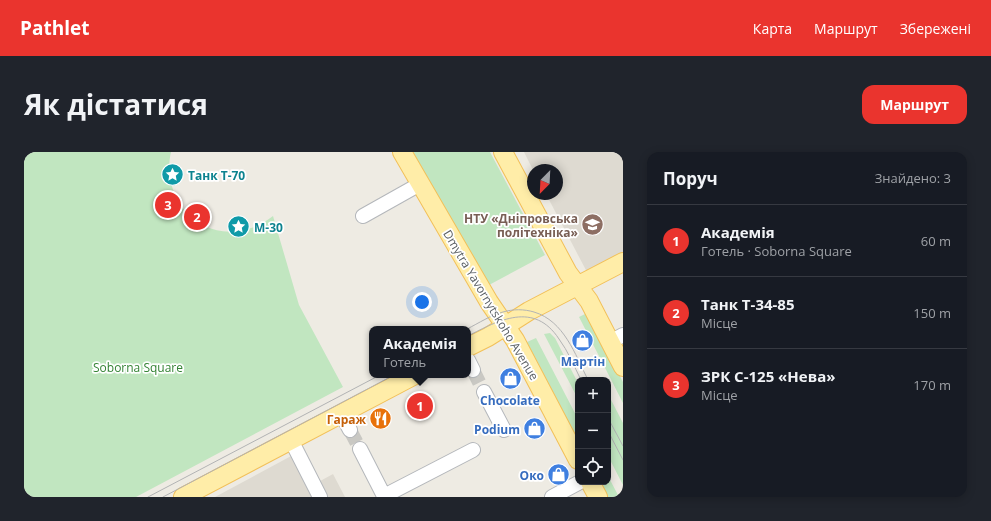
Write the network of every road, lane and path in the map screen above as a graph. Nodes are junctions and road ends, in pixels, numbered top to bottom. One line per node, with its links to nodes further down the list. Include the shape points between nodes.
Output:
1 (402, 152): 3 (main road, Dmytra Yavornytskoho Avenue)
2 (503, 152): 6 (main road, via 568,273)
3 (420, 184): 4 (lane); 7 (main road, Dmytra Yavornytskoho Avenue)
4 (362, 216)
5 (623, 262): 6 (main road)
6 (578, 286): 7 (main road); 8 (main road)
7 (505, 326): 9 (main road); 19 (main road, Dmytra Yavornytskoho Avenue, via 515,340)
8 (617, 338): 10 (main road)
9 (471, 345)
10 (623, 367)
11 (409, 378): 13 (main road)
12 (484, 392): 15 (lane)
13 (342, 413): 14 (lane); 16 (main road)
14 (350, 430)
15 (504, 430)
16 (290, 440): 22 (main road); 23 (lane)
17 (360, 449): 18 (lane, via 384,496)
18 (473, 450)
19 (575, 454)
20 (575, 485): 24 (lane)
21 (592, 485): 25 (main road)
22 (182, 497)
23 (320, 497)
24 (552, 497)
25 (598, 497)

